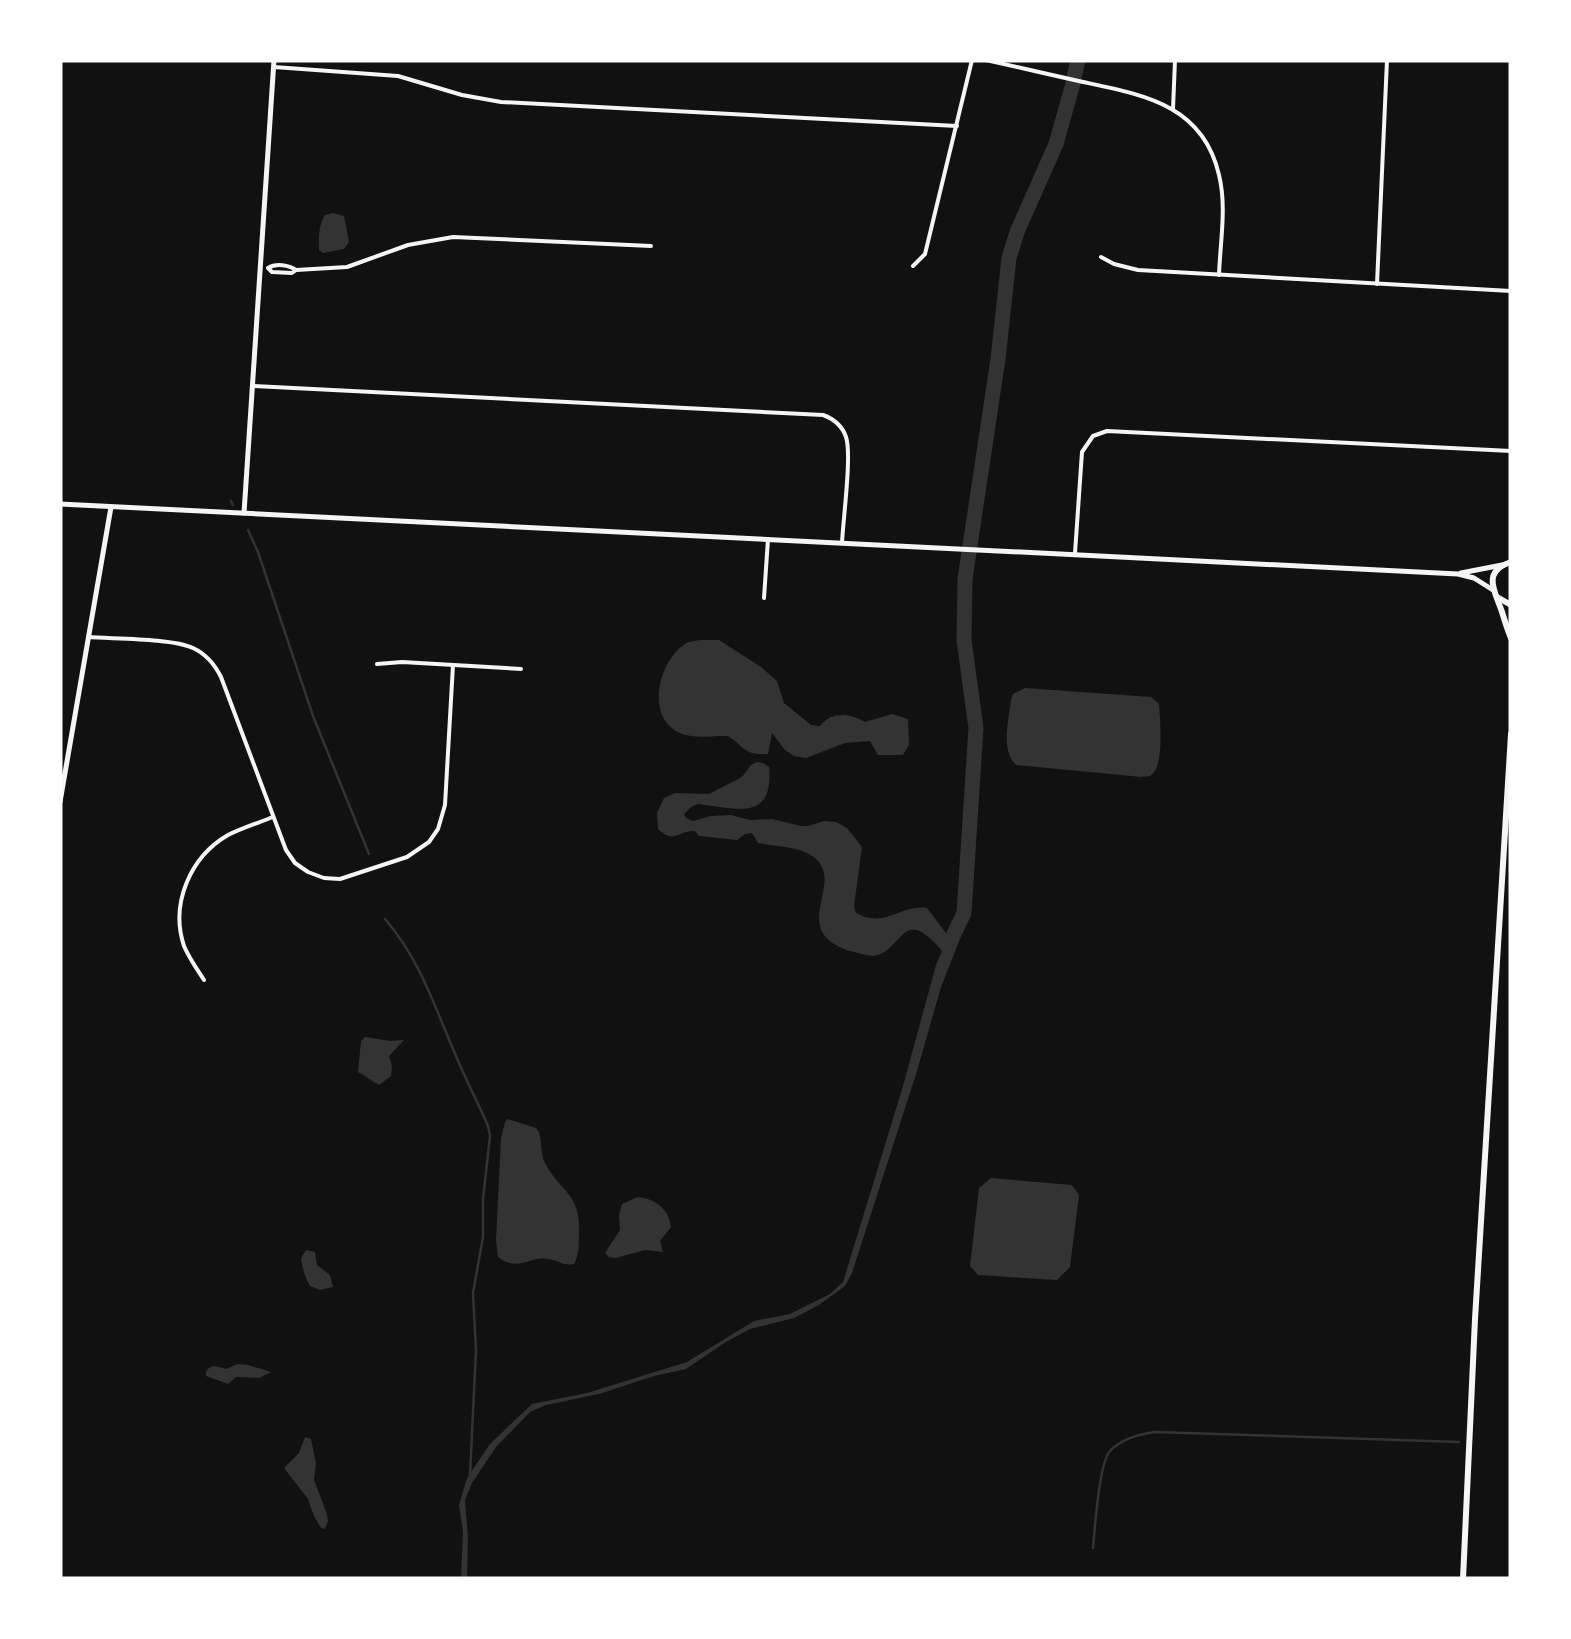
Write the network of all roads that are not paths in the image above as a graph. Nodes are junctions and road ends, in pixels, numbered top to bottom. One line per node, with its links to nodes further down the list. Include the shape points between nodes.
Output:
1 (972, 60): 7 (street)
2 (986, 60): 6 (street, via 1148,97)
3 (1175, 60): 6 (street)
4 (1387, 60): 13 (street)
5 (274, 64): 7 (street, via 398,76 495,102); 11 (street)
6 (1173, 109): 12 (street, via 1202,137 1220,176)
7 (956, 126): 10 (street, via 925,254)
8 (651, 246): 11 (street, via 445,238 347,267)
9 (1101, 258): 12 (street, via 1138,270)
10 (913, 266)
11 (260, 268): 15 (street)
12 (1219, 275): 13 (street)
13 (1377, 284): 14 (street)
14 (1511, 291)
15 (252, 386): 19 (street); 21 (street, via 823,415 846,437)
16 (1511, 451): 22 (street, via 1107,431 1093,436 1082,452)
17 (60, 504): 18 (street)
18 (111, 506): 19 (street); 28 (street)
19 (244, 513): 20 (street)
20 (768, 538): 21 (street); 26 (street)
21 (842, 543): 22 (street)
22 (1075, 555): 24 (street)
23 (1508, 562): 24 (street); 25 (main road, via 1493,576)
24 (1458, 574): 25 (street)
25 (1495, 593): 27 (main road); 29 (main road)
26 (764, 598)
27 (1511, 605)
28 (88, 637): 34 (street); 35 (street, via 184,644 208,658)
29 (1511, 638)
30 (377, 664): 31 (street)
31 (453, 665): 32 (street); 35 (street, via 444,813 422,848 347,878 324,878 290,856)
32 (521, 669)
33 (1511, 734): 37 (main road)
34 (60, 802)
35 (273, 817): 36 (street, via 214,845 186,885 182,936)
36 (204, 980)
37 (1463, 1579)

